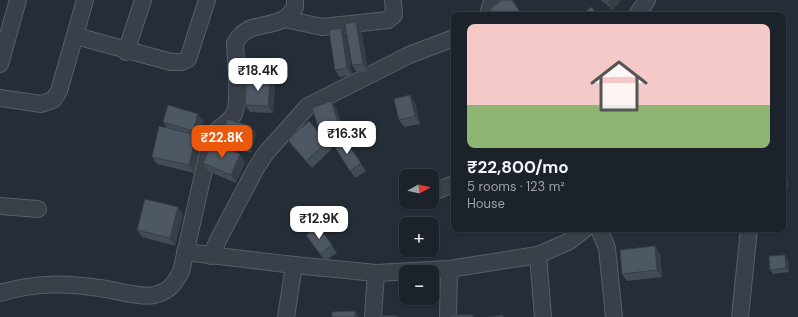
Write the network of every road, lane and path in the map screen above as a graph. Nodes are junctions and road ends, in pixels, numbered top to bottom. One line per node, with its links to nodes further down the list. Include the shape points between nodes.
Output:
1 (18, 0): 15 (street)
2 (85, 0): 12 (street)
3 (143, 0): 14 (street)
4 (207, 0): 14 (street, via 188,59 171,62)
5 (295, 0): 11 (street, via 295,7)
6 (393, 0): 11 (street, via 394,15 388,20 322,27)
7 (492, 0): 9 (street)
8 (647, 0): 10 (street)
9 (489, 12)
10 (639, 12)
11 (285, 19): 24 (street, via 247,29 234,43 237,106 233,116 214,132 211,139)
12 (76, 36): 14 (street); 16 (street, via 53,100 41,104)
13 (451, 39): 26 (street, via 400,59 308,106 265,154 218,240)
14 (126, 52)
15 (0, 61)
16 (0, 98)
17 (451, 185): 18 (street)
18 (439, 189)
19 (0, 206): 20 (street)
20 (38, 209)
21 (581, 232): 25 (street, via 568,242)
22 (600, 232): 35 (street, via 607,248)
23 (749, 232): 36 (street)
24 (185, 252): 26 (street); 30 (street, via 174,285 165,292 153,296 83,285 51,284 30,285)
25 (538, 255): 28 (street); 34 (street)
26 (212, 256): 27 (street)
27 (294, 265): 29 (street); 31 (street)
28 (449, 269): 29 (street); 33 (street)
29 (376, 273): 32 (street)
30 (0, 292)
31 (286, 317)
32 (373, 317)
33 (448, 317)
34 (543, 317)
35 (614, 317)
36 (740, 317)

